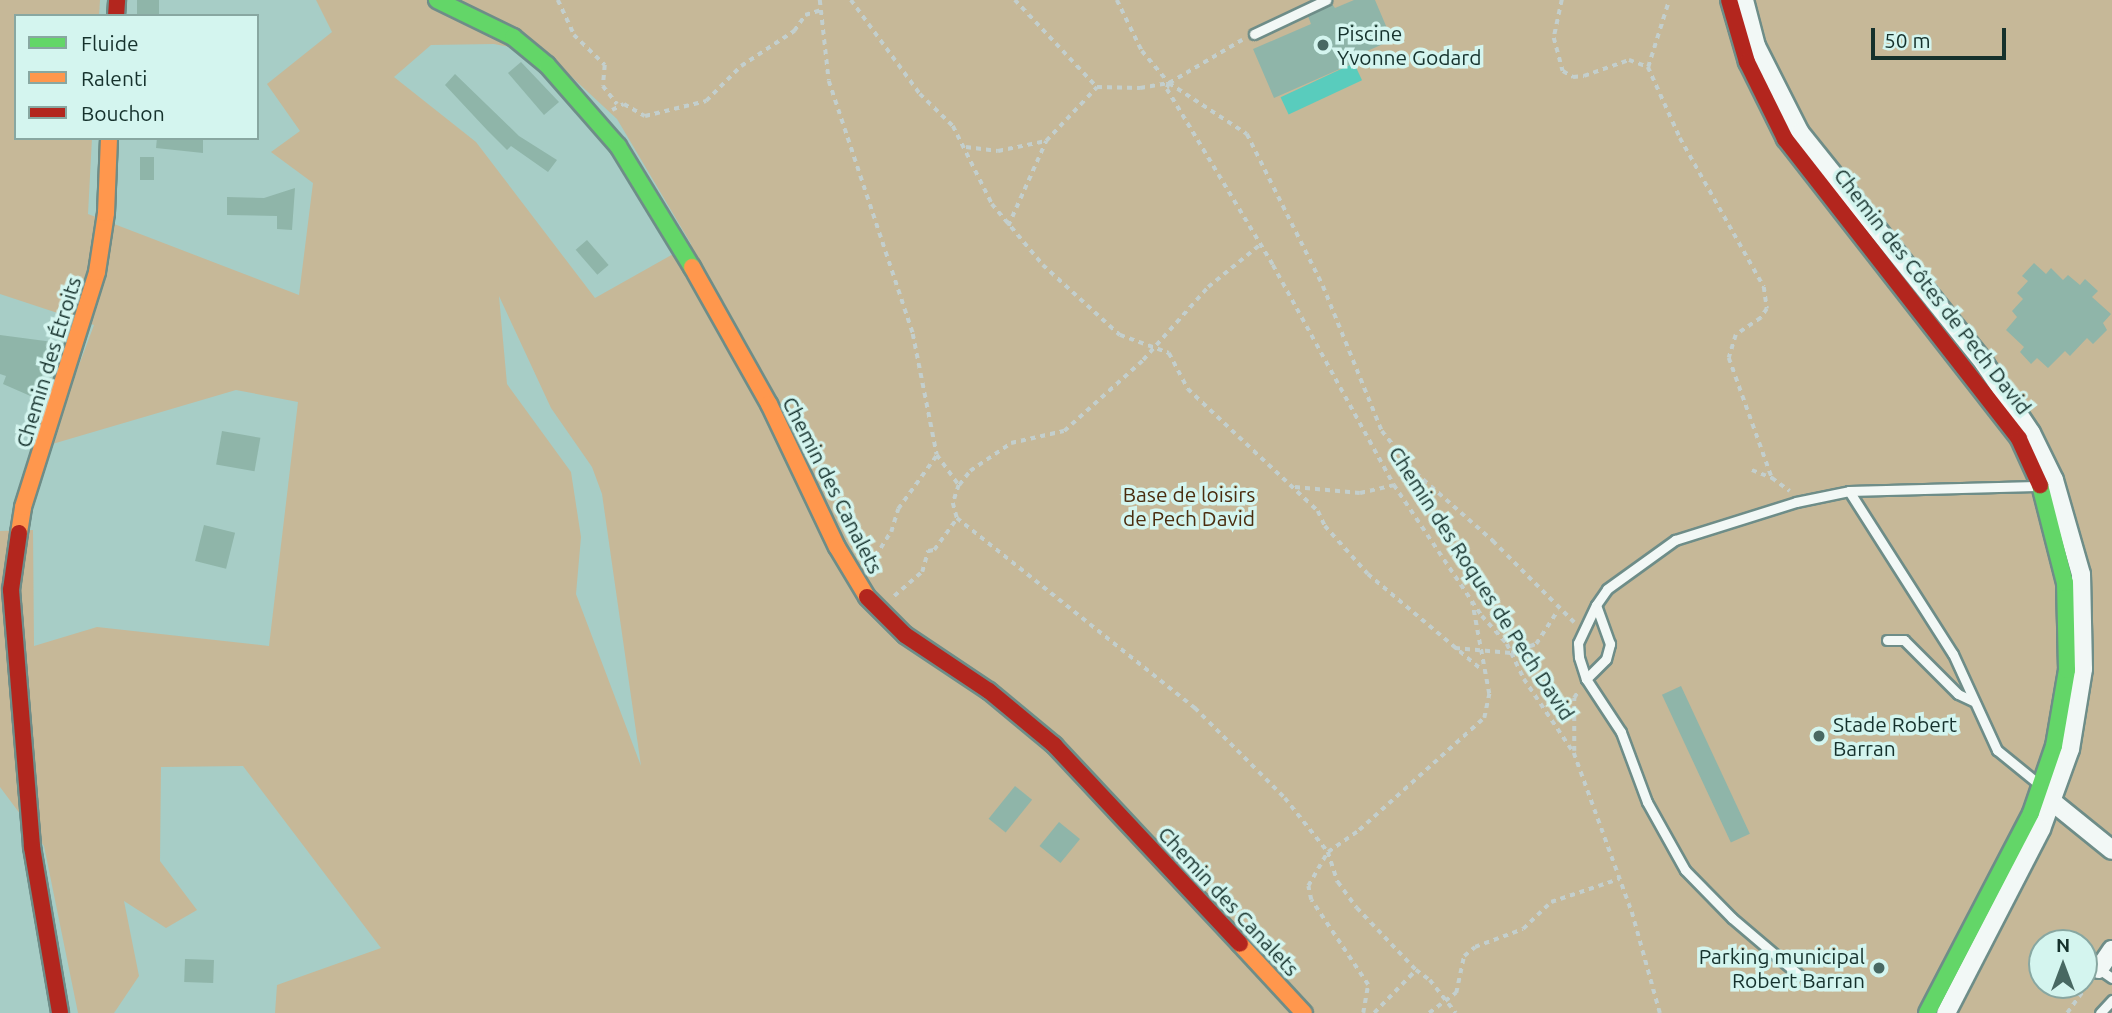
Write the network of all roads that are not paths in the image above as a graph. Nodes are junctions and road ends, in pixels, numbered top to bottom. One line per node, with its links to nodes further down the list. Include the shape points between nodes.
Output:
1 (437, 0): 20 (street, Chemin des Canalets, via 513,37 547,65 618,146 721,315 855,580 882,615 989,691 1055,745)
2 (1326, 0): 5 (lane)
3 (1729, 0): 7 (street, Chemin des Côtes de Pech David, via 1747,62 1785,139 1998,409)
4 (1744, 0): 7 (street, Chemin des Côtes de Pech David, via 1756,46 1800,133 2010,398)
5 (1254, 34)
6 (109, 140): 19 (street, Chemin des Étroits, via 106,213 97,271 23,507 11,590 32,847)
7 (2047, 483): 8 (lane); 13 (street, Chemin des Côtes de Pech David, via 2081,574 2084,623 2076,716)
8 (1849, 491): 9 (lane, via 1796,502 1675,540 1607,589); 12 (lane, via 1953,654)
9 (1596, 606): 11 (lane, via 1578,643); 11 (lane, via 1610,644 1606,659)
10 (1887, 640): 12 (lane, via 1903,640 1958,694)
11 (1587, 679): 17 (lane, via 1621,732 1647,802 1685,870)
12 (1973, 701): 13 (lane, via 1997,750)
13 (2047, 792): 14 (street); 21 (street, Chemin des Côtes de Pech David); 22 (street, Chemin des Côtes de Pech David)
14 (2112, 850)
15 (2112, 950): 16 (street)
16 (2106, 974)
17 (1799, 975)
18 (2112, 1000): 23 (lane)
19 (60, 1013)
20 (1304, 1013)
21 (1927, 1013)
22 (1946, 1013)
23 (2100, 1013)

